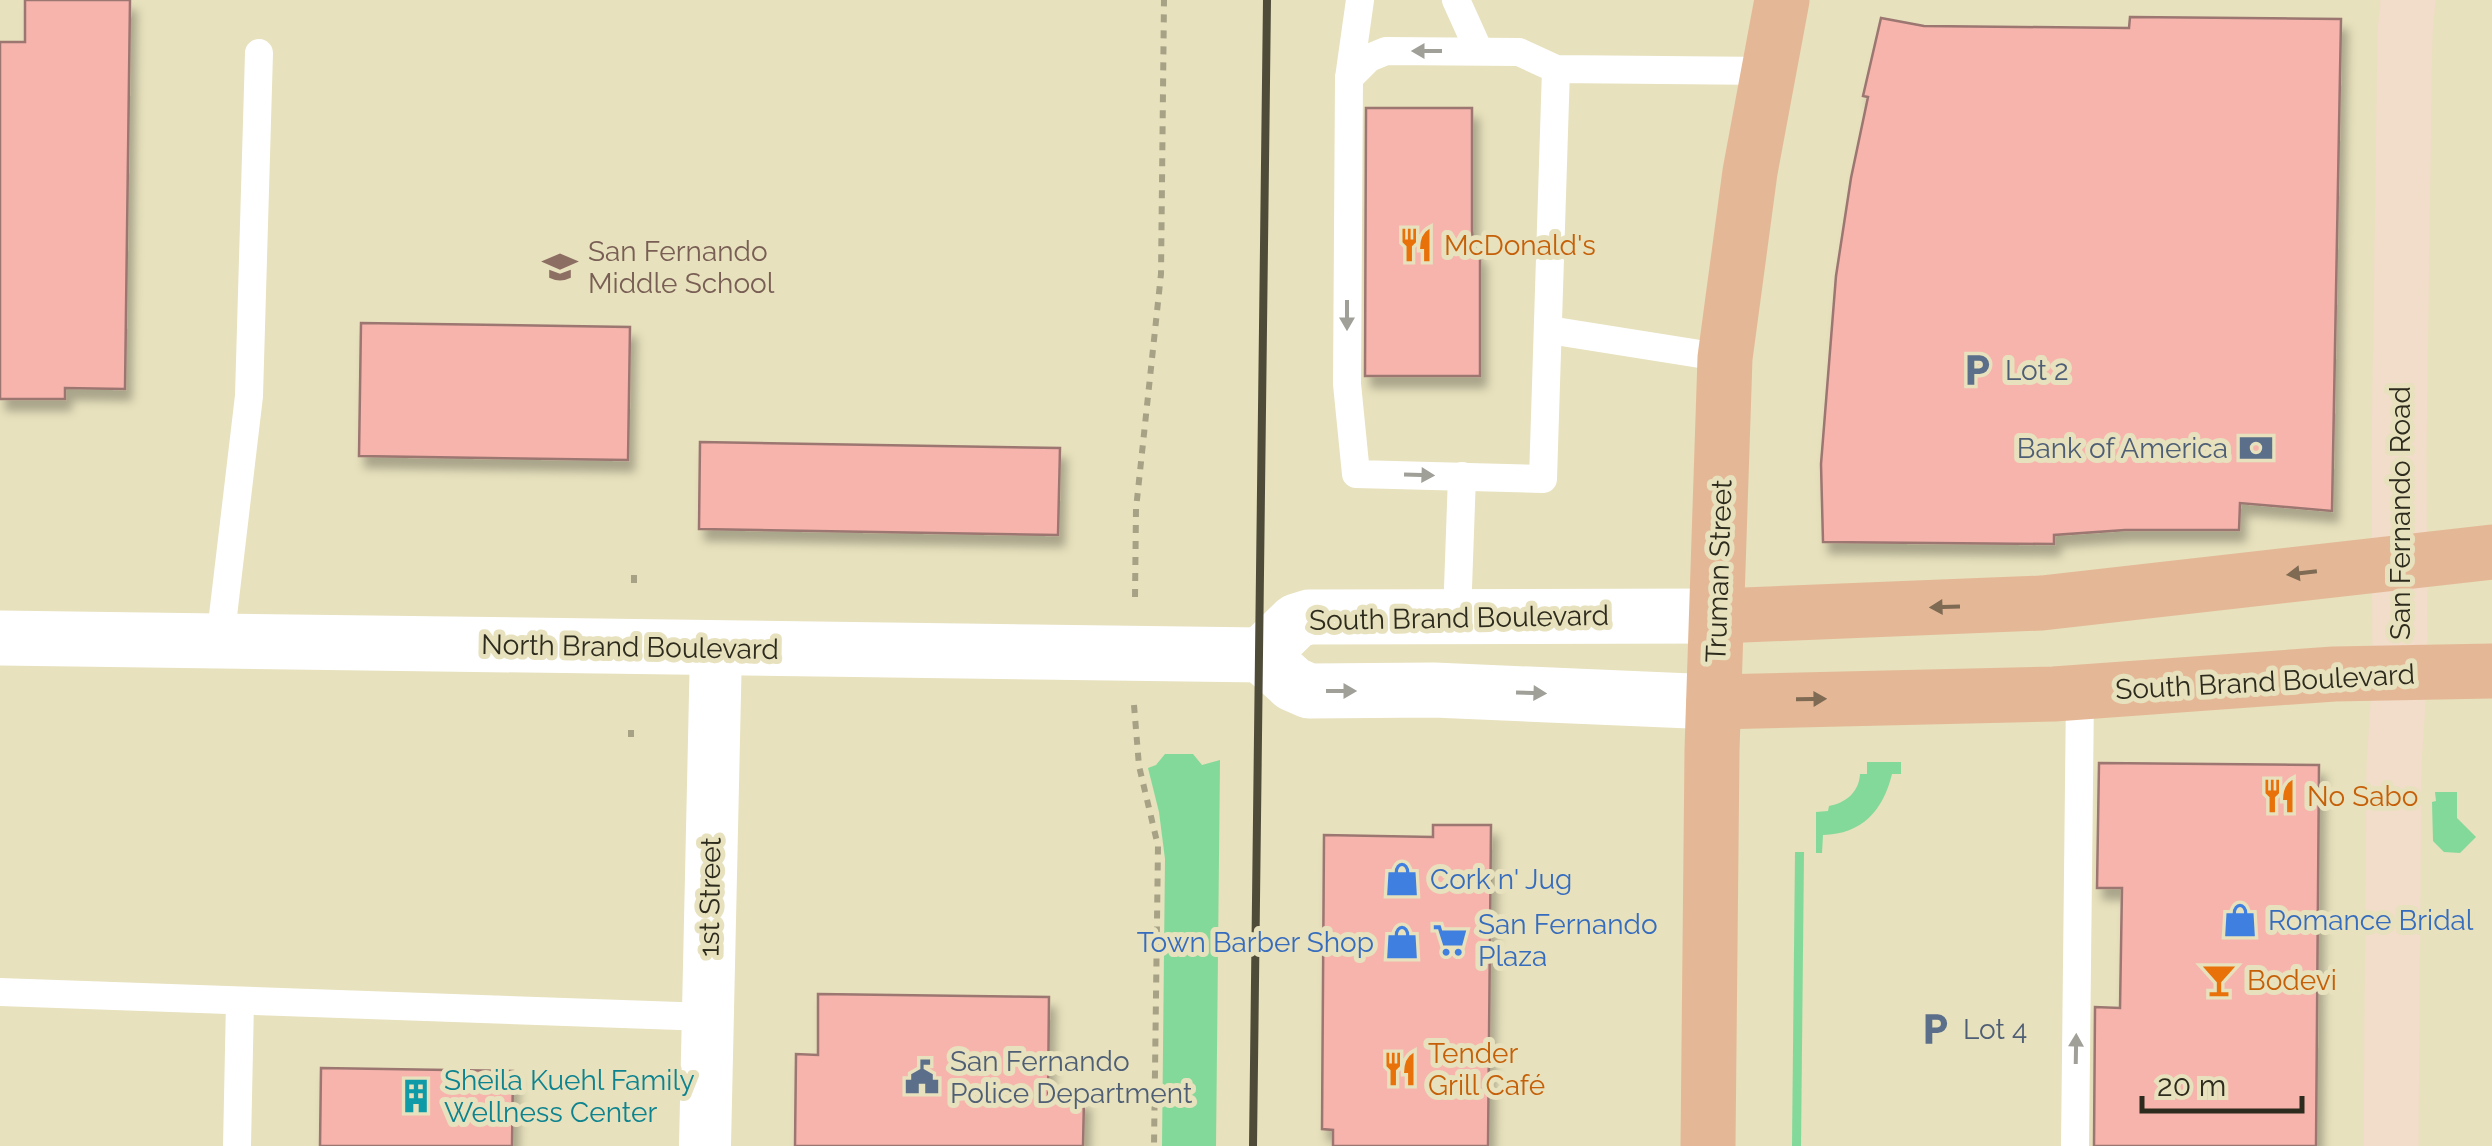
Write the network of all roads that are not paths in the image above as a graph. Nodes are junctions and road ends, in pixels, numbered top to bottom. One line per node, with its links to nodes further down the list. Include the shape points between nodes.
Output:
1 (1360, 0): 9 (lane)
2 (1456, 0): 5 (lane)
3 (1782, 0): 8 (main road, Truman Street)
4 (2408, 0): 14 (main road, San Fernando Road)
5 (1479, 51): 7 (lane, via 1519,52); 9 (lane, one-way to 9, via 1386,51)
6 (259, 53): 18 (lane, via 250,396)
7 (1556, 69): 8 (lane); 10 (lane)
8 (1769, 71): 11 (main road, Truman Street)
9 (1349, 78): 12 (lane, one-way to 12, via 1347,384 1356,474)
10 (1549, 330): 11 (lane); 12 (lane, via 1543,479)
11 (1725, 358): 16 (main road, Truman Street)
12 (1462, 476): 15 (lane)
13 (2492, 552): 14 (main road, South Brand Boulevard)
14 (2398, 562): 16 (main road, South Brand Boulevard, one-way to 16, via 2042,603); 22 (main road, San Fernando Road)
15 (1456, 616): 16 (street, South Brand Boulevard); 20 (street, South Brand Boulevard, via 1309,617)
16 (1719, 616): 24 (main road, Truman Street)
17 (0, 638): 18 (street, North Brand Boulevard)
18 (220, 641): 19 (street, North Brand Boulevard)
19 (716, 649): 20 (street, North Brand Boulevard); 27 (street, 1st Street)
20 (1261, 655): 24 (street, South Brand Boulevard, one-way to 24, via 1309,691)
21 (2492, 671): 22 (main road, South Brand Boulevard)
22 (2400, 673): 23 (main road, South Brand Boulevard); 32 (main road, San Fernando Road)
23 (2080, 693): 24 (main road, South Brand Boulevard, one-way to 23); 31 (lane, one-way to 23)
24 (1714, 702): 30 (main road, Truman Street)
25 (0, 992): 26 (lane)
26 (240, 1001): 27 (lane); 28 (lane)
27 (708, 1016): 29 (street, 1st Street)
28 (237, 1146)
29 (704, 1146)
30 (1708, 1146)
31 (2075, 1146)
32 (2392, 1146)

